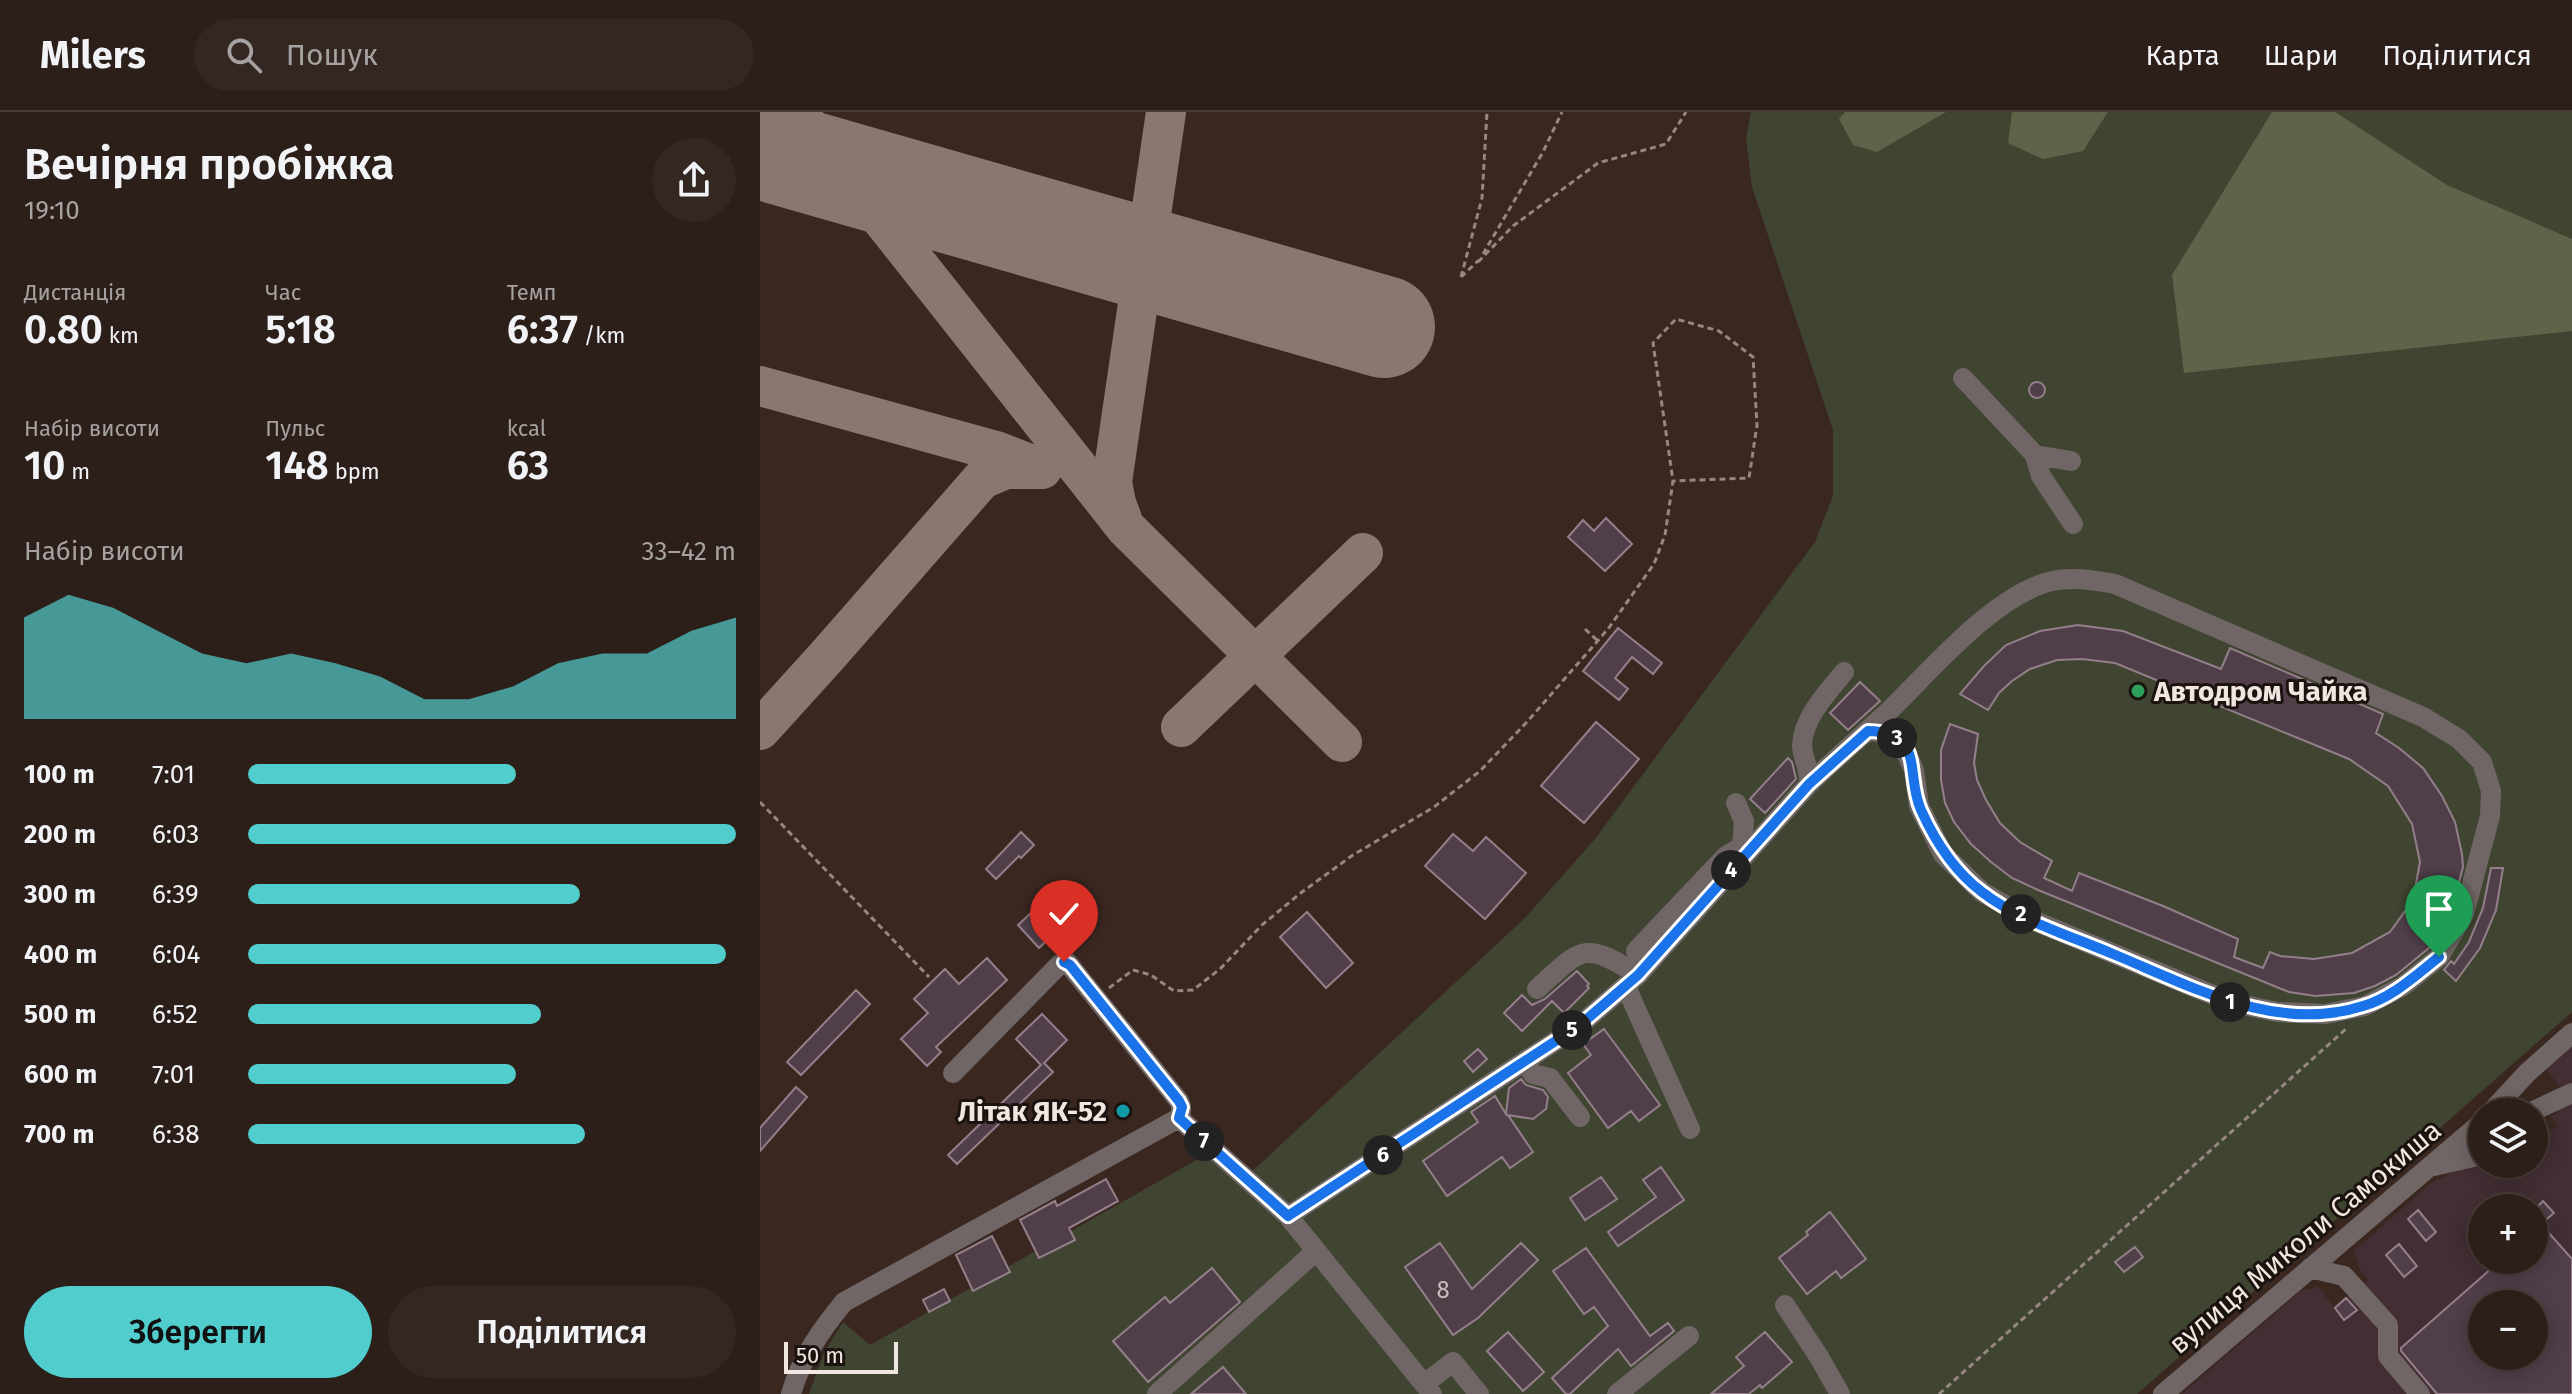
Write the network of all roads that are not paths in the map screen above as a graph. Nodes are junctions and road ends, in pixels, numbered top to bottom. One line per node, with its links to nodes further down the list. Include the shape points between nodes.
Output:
1 (1963, 378): 2 (street)
2 (2035, 455): 3 (street); 4 (street, via 2041,476)
3 (2071, 461)
4 (2073, 524)
5 (1844, 672): 7 (street, via 1812,712 1802,746)
6 (1868, 731): 6 (street, via 1892,733 1901,741 1914,770 1919,806 1943,854 1982,892 2230,1002 2277,1012 2325,1014 2365,1006 2403,986 2439,957 2464,914 2490,816 2491,791 2482,762 2459,739 2423,717 2115,584 2081,578 2049,582 2020,594 1981,622); 7 (street)
7 (1809, 784): 9 (street)
8 (1736, 803): 9 (street)
9 (1746, 848): 10 (street, via 1726,856); 11 (street)
10 (1636, 951)
11 (1632, 981): 12 (street, via 1609,957 1586,952); 14 (street, via 1580,1025); 21 (street)
12 (1537, 989)
13 (2572, 1033): 17 (street)
14 (1525, 1061): 19 (street, via 1533,1074 1550,1078); 25 (street)
15 (953, 1073): 20 (street, via 1067,962 1179,1101)
16 (2572, 1093): 18 (street)
17 (2504, 1098)
18 (2548, 1104)
19 (1580, 1117)
20 (1179, 1118): 25 (street); 31 (street, via 844,1302 817,1334)
21 (1690, 1129)
22 (2468, 1134): 24 (street, вулиця Миколи Самокиша)
23 (2468, 1158): 24 (street)
24 (2430, 1167): 27 (street, вулиця Миколи Самокиша)
25 (1288, 1216): 26 (street)
26 (1315, 1252): 30 (street); 32 (street)
27 (2310, 1268): 36 (street, вулиця Миколи Самокиша); 37 (street, via 2344,1276 2388,1325 2388,1356)
28 (1785, 1305): 35 (street)
29 (1689, 1336): 34 (street)
30 (1428, 1389): 33 (street, via 1453,1362)
31 (791, 1394)
32 (1157, 1394)
33 (1479, 1394)
34 (1617, 1394)
35 (1840, 1394)
36 (2163, 1394)
37 (2420, 1394)

